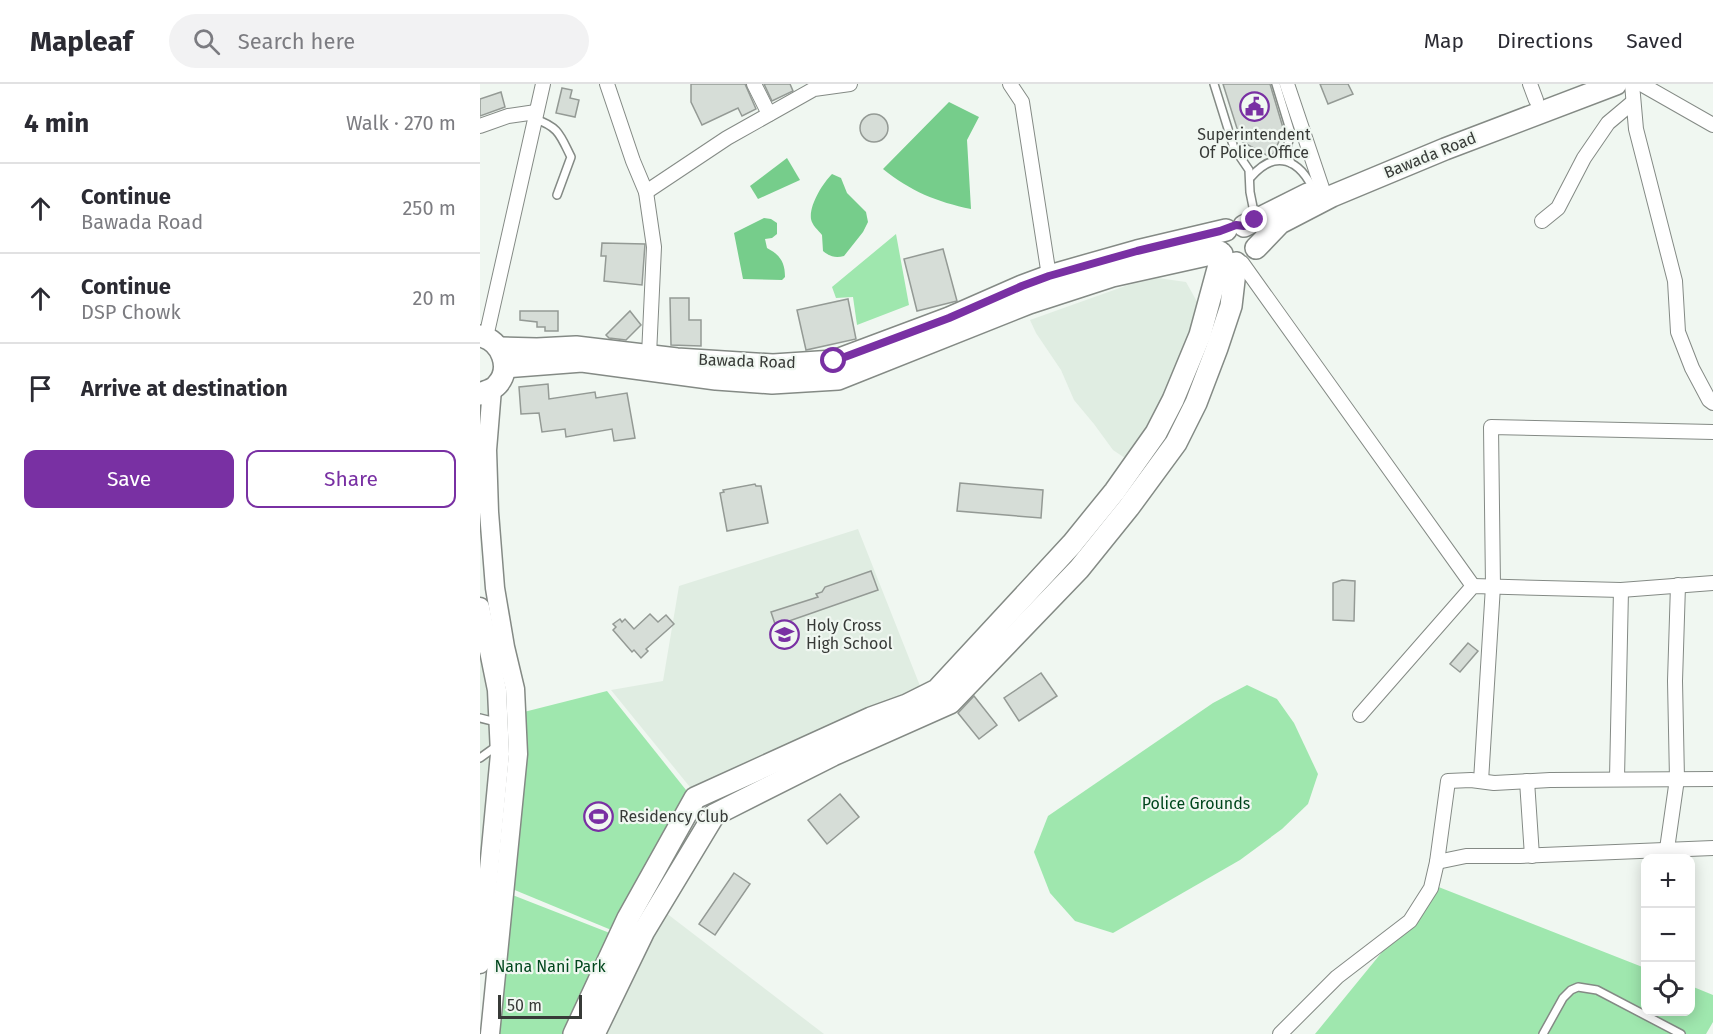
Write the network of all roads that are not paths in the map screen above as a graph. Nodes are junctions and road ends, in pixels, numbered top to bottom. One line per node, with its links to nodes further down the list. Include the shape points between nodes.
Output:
1 (543, 84): 16 (street)
2 (607, 84): 22 (street)
3 (754, 84): 15 (street)
4 (850, 84): 15 (street, via 814,89)
5 (1010, 84): 27 (street, via 1022,102)
6 (1214, 84): 20 (lane, via 1234,148)
7 (1275, 84): 19 (lane, via 1291,133 1286,151)
8 (1287, 84): 21 (street)
9 (1586, 84): 13 (main road, Bawada Road)
10 (1616, 84): 26 (main road, Bawada Road, via 1332,196 1280,223)
11 (1632, 84): 14 (street)
12 (1641, 84): 17 (street)
13 (1533, 92): 21 (main road, Bawada Road)
14 (1633, 102): 24 (street, via 1608,123 1558,208); 31 (street, via 1636,129 1675,281 1678,332 1692,368)
15 (770, 114): 22 (street)
16 (536, 116): 18 (street, via 508,116); 23 (lane, via 552,125 571,157); 28 (street)
17 (1713, 125)
18 (480, 126)
19 (1291, 163): 20 (lane, via 1276,160 1261,166); 21 (lane)
20 (1251, 177): 25 (lane)
21 (1318, 190): 25 (main road, Bawada Road)
22 (646, 192): 29 (street, via 654,247)
23 (557, 195)
24 (1542, 220)
25 (1242, 225): 26 (main road, via 1255,237); 26 (main road, via 1221,236 1219,244); 27 (main road, Bawada Road)
26 (1235, 256): 28 (main road, via 1112,276 1029,303 838,379 772,383 716,380); 35 (street); 54 (main road, via 1156,433 1115,491 943,697 871,718 695,798)
27 (1049, 276): 29 (main road, Bawada Road, via 834,361 773,365)
28 (493, 347): 29 (main road, Bawada Road, via 576,346); 30 (main road, via 502,378)
29 (649, 355)
30 (486, 391): 56 (main road, via 490,534 495,588 515,689 518,754)
31 (1713, 403)
32 (1713, 432): 36 (street, via 1491,427)
33 (1713, 584): 34 (street)
34 (1678, 585): 37 (street); 45 (street)
35 (1473, 586): 36 (street); 39 (street)
36 (1493, 586): 37 (street); 47 (street)
37 (1621, 590): 44 (street)
38 (480, 607): 41 (main road, via 497,690)
39 (1360, 715)
40 (480, 718): 41 (lane)
41 (499, 722): 42 (main road)
42 (500, 744): 43 (lane); 55 (main road)
43 (480, 758)
44 (1617, 778): 45 (street); 48 (street)
45 (1677, 779): 46 (street); 51 (street)
46 (1713, 779)
47 (1481, 781): 48 (street); 53 (street, via 1448,782)
48 (1527, 781): 52 (street)
49 (1713, 848): 51 (street)
50 (1641, 854): 52 (street)
51 (1666, 854)
52 (1532, 856): 53 (street, via 1466,856)
53 (1437, 862): 60 (street, via 1431,888 1410,921 1337,977)
54 (672, 863): 58 (main road, via 628,918); 59 (main road)
55 (480, 964)
56 (487, 996): 57 (main road)
57 (490, 1034)
58 (574, 1034)
59 (594, 1034)
60 (1280, 1034)
61 (1543, 1034): 62 (lane, via 1563,998 1578,987 1597,990)
62 (1681, 1034)

